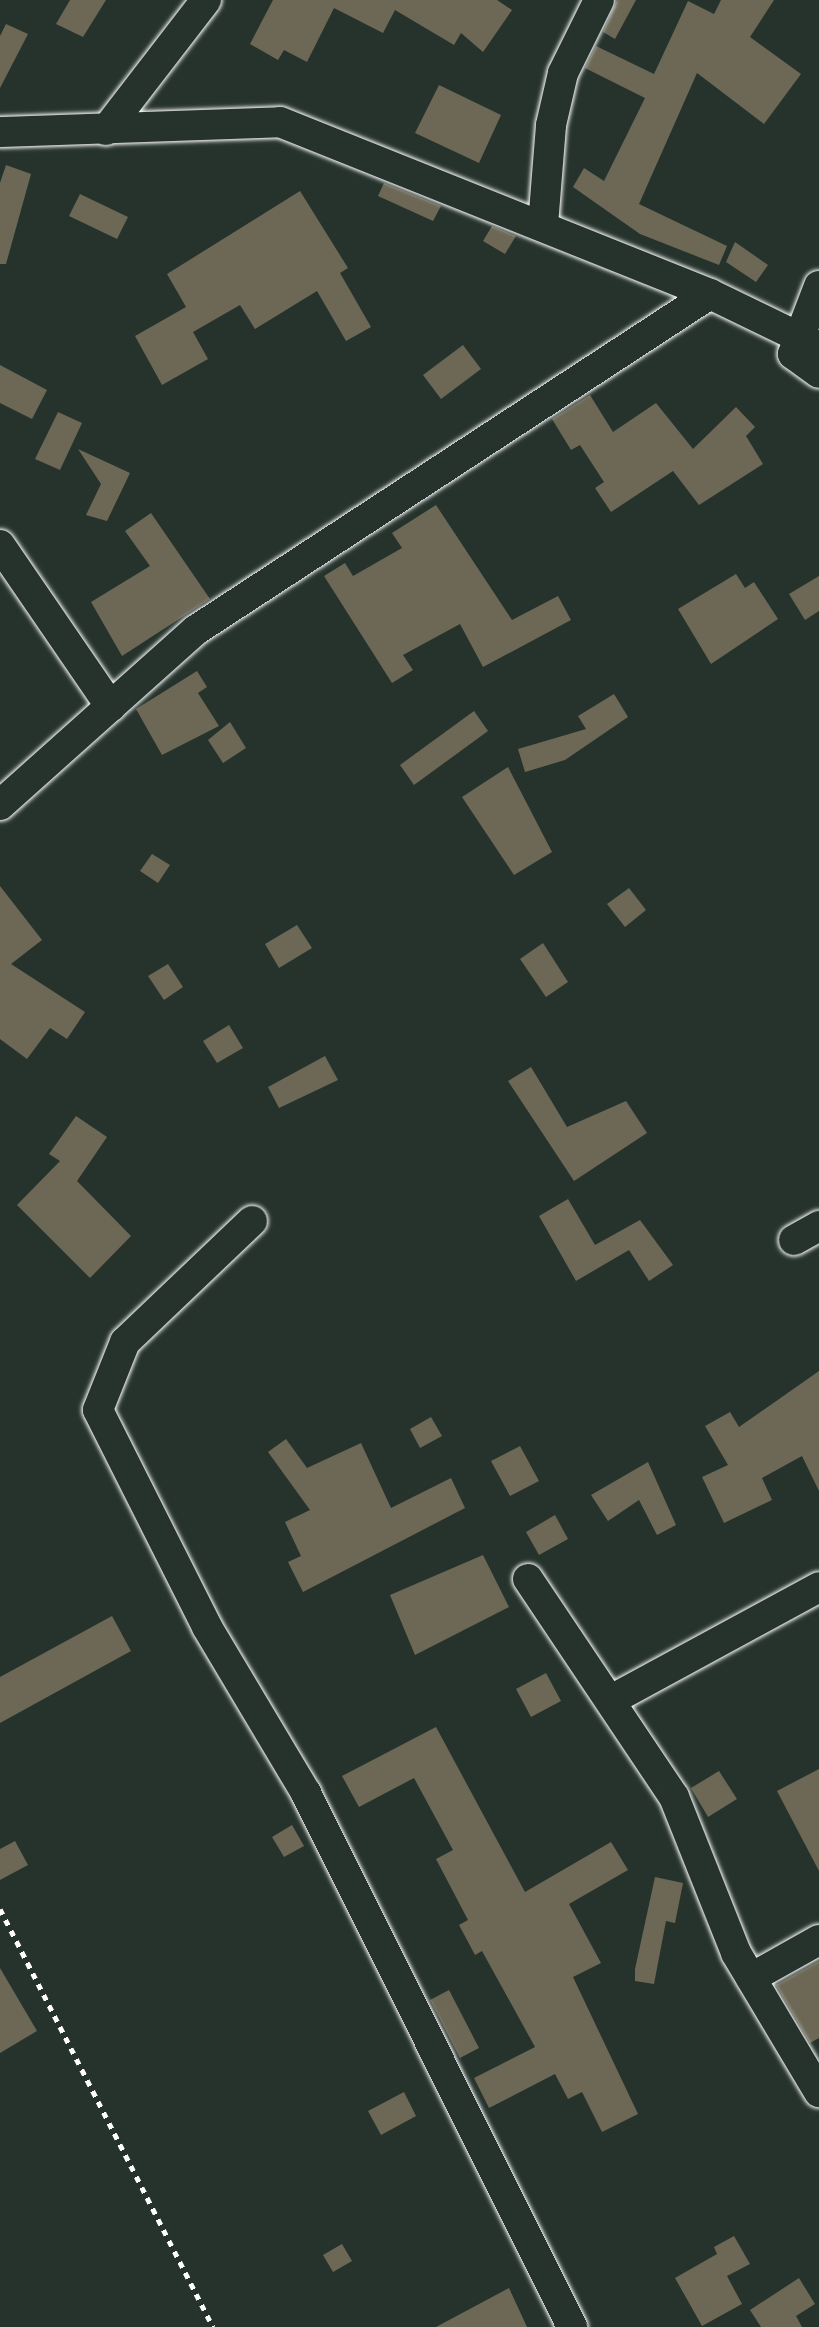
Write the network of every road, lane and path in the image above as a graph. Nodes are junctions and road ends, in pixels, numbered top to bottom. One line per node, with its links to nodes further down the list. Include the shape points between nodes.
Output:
1 (206, 0): 3 (street)
2 (599, 0): 5 (street, via 563,73 551,125)
3 (106, 130): 4 (street); 5 (street, via 280,122)
4 (0, 132)
5 (543, 225): 7 (street)
6 (819, 286): 8 (street)
7 (710, 294): 8 (street); 11 (street, via 196,630)
8 (807, 342): 9 (street, via 793,354)
9 (819, 373)
10 (0, 545): 11 (street)
11 (111, 707): 12 (street)
12 (0, 805)
13 (252, 1221): 22 (street, via 125,1342 98,1410 207,1627 306,1793)
14 (528, 1579): 16 (street)
15 (819, 1587): 16 (street)
16 (613, 1699): 19 (street, via 674,1797)
17 (0, 1909): 21 (path)
18 (819, 1940): 19 (street)
19 (751, 1978): 20 (street)
20 (819, 2092)
21 (213, 2327)
22 (572, 2327)

